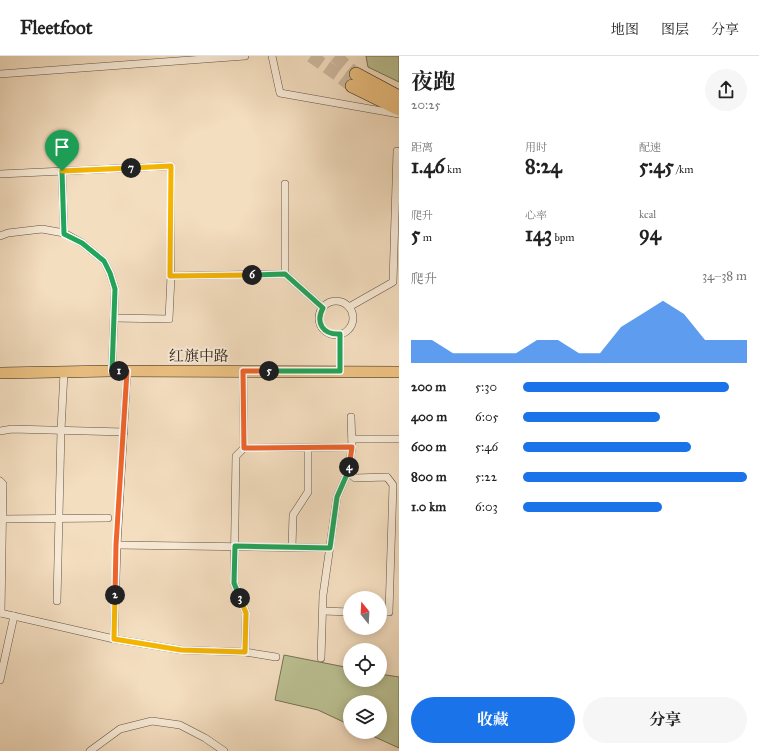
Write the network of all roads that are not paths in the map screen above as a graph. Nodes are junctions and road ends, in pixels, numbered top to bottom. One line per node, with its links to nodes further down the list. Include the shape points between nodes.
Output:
1 (245, 56): 3 (street)
2 (272, 56): 6 (street, via 280,93)
3 (0, 74)
4 (399, 97): 5 (highway, via 354,80)
5 (399, 109)
6 (399, 114)
7 (397, 152): 15 (street, via 393,282)
8 (62, 171): 9 (street); 11 (street); 14 (street, via 171,166)
9 (0, 174)
10 (285, 184): 13 (street)
11 (64, 234): 12 (street, via 42,229); 17 (street, via 82,243 104,261 115,289)
12 (0, 236)
13 (285, 274): 14 (street); 16 (street)
14 (170, 276): 17 (street, via 169,319)
15 (349, 307): 16 (street, via 330,302); 18 (street, via 352,312 352,323)
16 (323, 308): 18 (street, via 320,313 321,325 328,333)
17 (114, 318): 19 (street)
18 (340, 334): 22 (street)
19 (112, 371): 20 (main road, 红旗中路); 23 (main road, 红旗中路)
20 (127, 371): 21 (main road, 红旗中路); 29 (street)
21 (243, 371): 22 (main road, 红旗中路); 32 (street)
22 (340, 371): 24 (main road, 红旗中路)
23 (64, 372): 25 (main road, 红旗中路); 27 (street)
24 (399, 372)
25 (0, 373)
26 (351, 418): 31 (street)
27 (61, 430): 28 (street); 29 (street); 38 (street)
28 (0, 431)
29 (124, 432): 39 (street)
30 (399, 439): 31 (street)
31 (352, 443): 33 (street); 34 (street)
32 (244, 448): 33 (street); 40 (street, via 236,456)
33 (308, 448): 41 (street, via 308,492 293,515)
34 (348, 472): 42 (street, via 337,497); 46 (street, via 355,478 387,477 393,485)
35 (0, 481): 37 (street, via 3,484)
36 (108, 518): 38 (street)
37 (2, 519): 38 (street); 47 (street)
38 (59, 519): 43 (street)
39 (116, 545): 40 (street); 49 (street)
40 (235, 546): 41 (street); 50 (street, via 234,583 246,613)
41 (292, 547): 42 (street)
42 (330, 548): 44 (street)
43 (57, 600)
44 (322, 611): 45 (street); 52 (street)
45 (343, 612)
46 (387, 612)
47 (0, 613): 48 (street)
48 (14, 616): 49 (street); 53 (street)
49 (114, 639): 50 (street, via 181,650)
50 (245, 652): 51 (street)
51 (276, 657)
52 (321, 658)
53 (0, 680)
54 (90, 751): 55 (street, via 120,729 152,722 180,725)
55 (224, 751)

